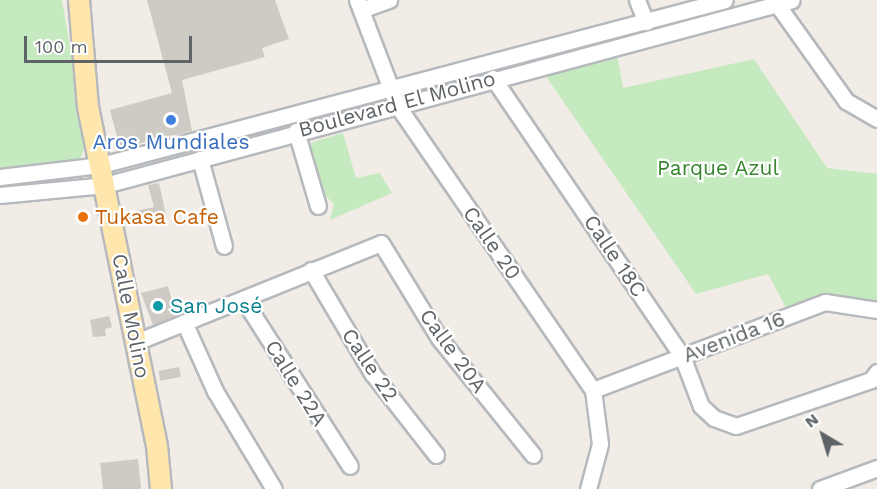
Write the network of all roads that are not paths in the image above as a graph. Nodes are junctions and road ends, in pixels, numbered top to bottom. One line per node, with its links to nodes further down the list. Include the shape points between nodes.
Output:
1 (79, 0): 15 (main road, Calle Molino, via 88,106)
2 (389, 0): 7 (street)
3 (637, 0): 8 (street)
4 (725, 0): 8 (street, Boulevard El Molino)
5 (792, 0): 6 (street, Boulevard El Molino)
6 (775, 2): 9 (street, Boulevard El Molino); 12 (street, via 846,101)
7 (359, 5): 10 (street, Calle 20)
8 (646, 22): 10 (street, Boulevard El Molino)
9 (493, 78): 11 (street, Boulevard El Molino); 28 (street, Calle 18C)
10 (389, 88): 11 (street, Calle 20); 15 (street, Boulevard El Molino)
11 (397, 105): 13 (street, Boulevard El Molino); 30 (street, Calle 20)
12 (877, 119)
13 (296, 131): 14 (street, Boulevard El Molino); 21 (street)
14 (200, 159): 18 (street, Boulevard El Molino); 22 (street)
15 (101, 165): 16 (street, Boulevard El Molino); 18 (main road, Calle Molino)
16 (55, 172): 17 (street, Boulevard El Molino); 19 (street)
17 (0, 177)
18 (105, 185): 19 (street, Boulevard El Molino); 27 (main road, Calle Molino)
19 (58, 192): 20 (street, Boulevard El Molino)
20 (0, 195)
21 (318, 206)
22 (224, 246)
23 (311, 270): 24 (street); 31 (street, Calle 20A, via 381,243 439,338); 32 (street, Calle 22, via 372,373)
24 (243, 299): 26 (street); 33 (street, Calle 22A)
25 (877, 310): 28 (street, Avenida 16, via 825,302)
26 (184, 322): 27 (street); 36 (street, via 215,391)
27 (136, 342): 35 (main road, Calle Molino)
28 (682, 356): 29 (street, Calle 18C, via 701,406 736,426); 30 (street, Avenida 16)
29 (874, 376)
30 (593, 390): 37 (street, Calle 20, via 600,444)
31 (533, 454)
32 (436, 455)
33 (350, 466)
34 (877, 468): 38 (street)
35 (160, 489)
36 (274, 489)
37 (588, 489)
38 (820, 489)

